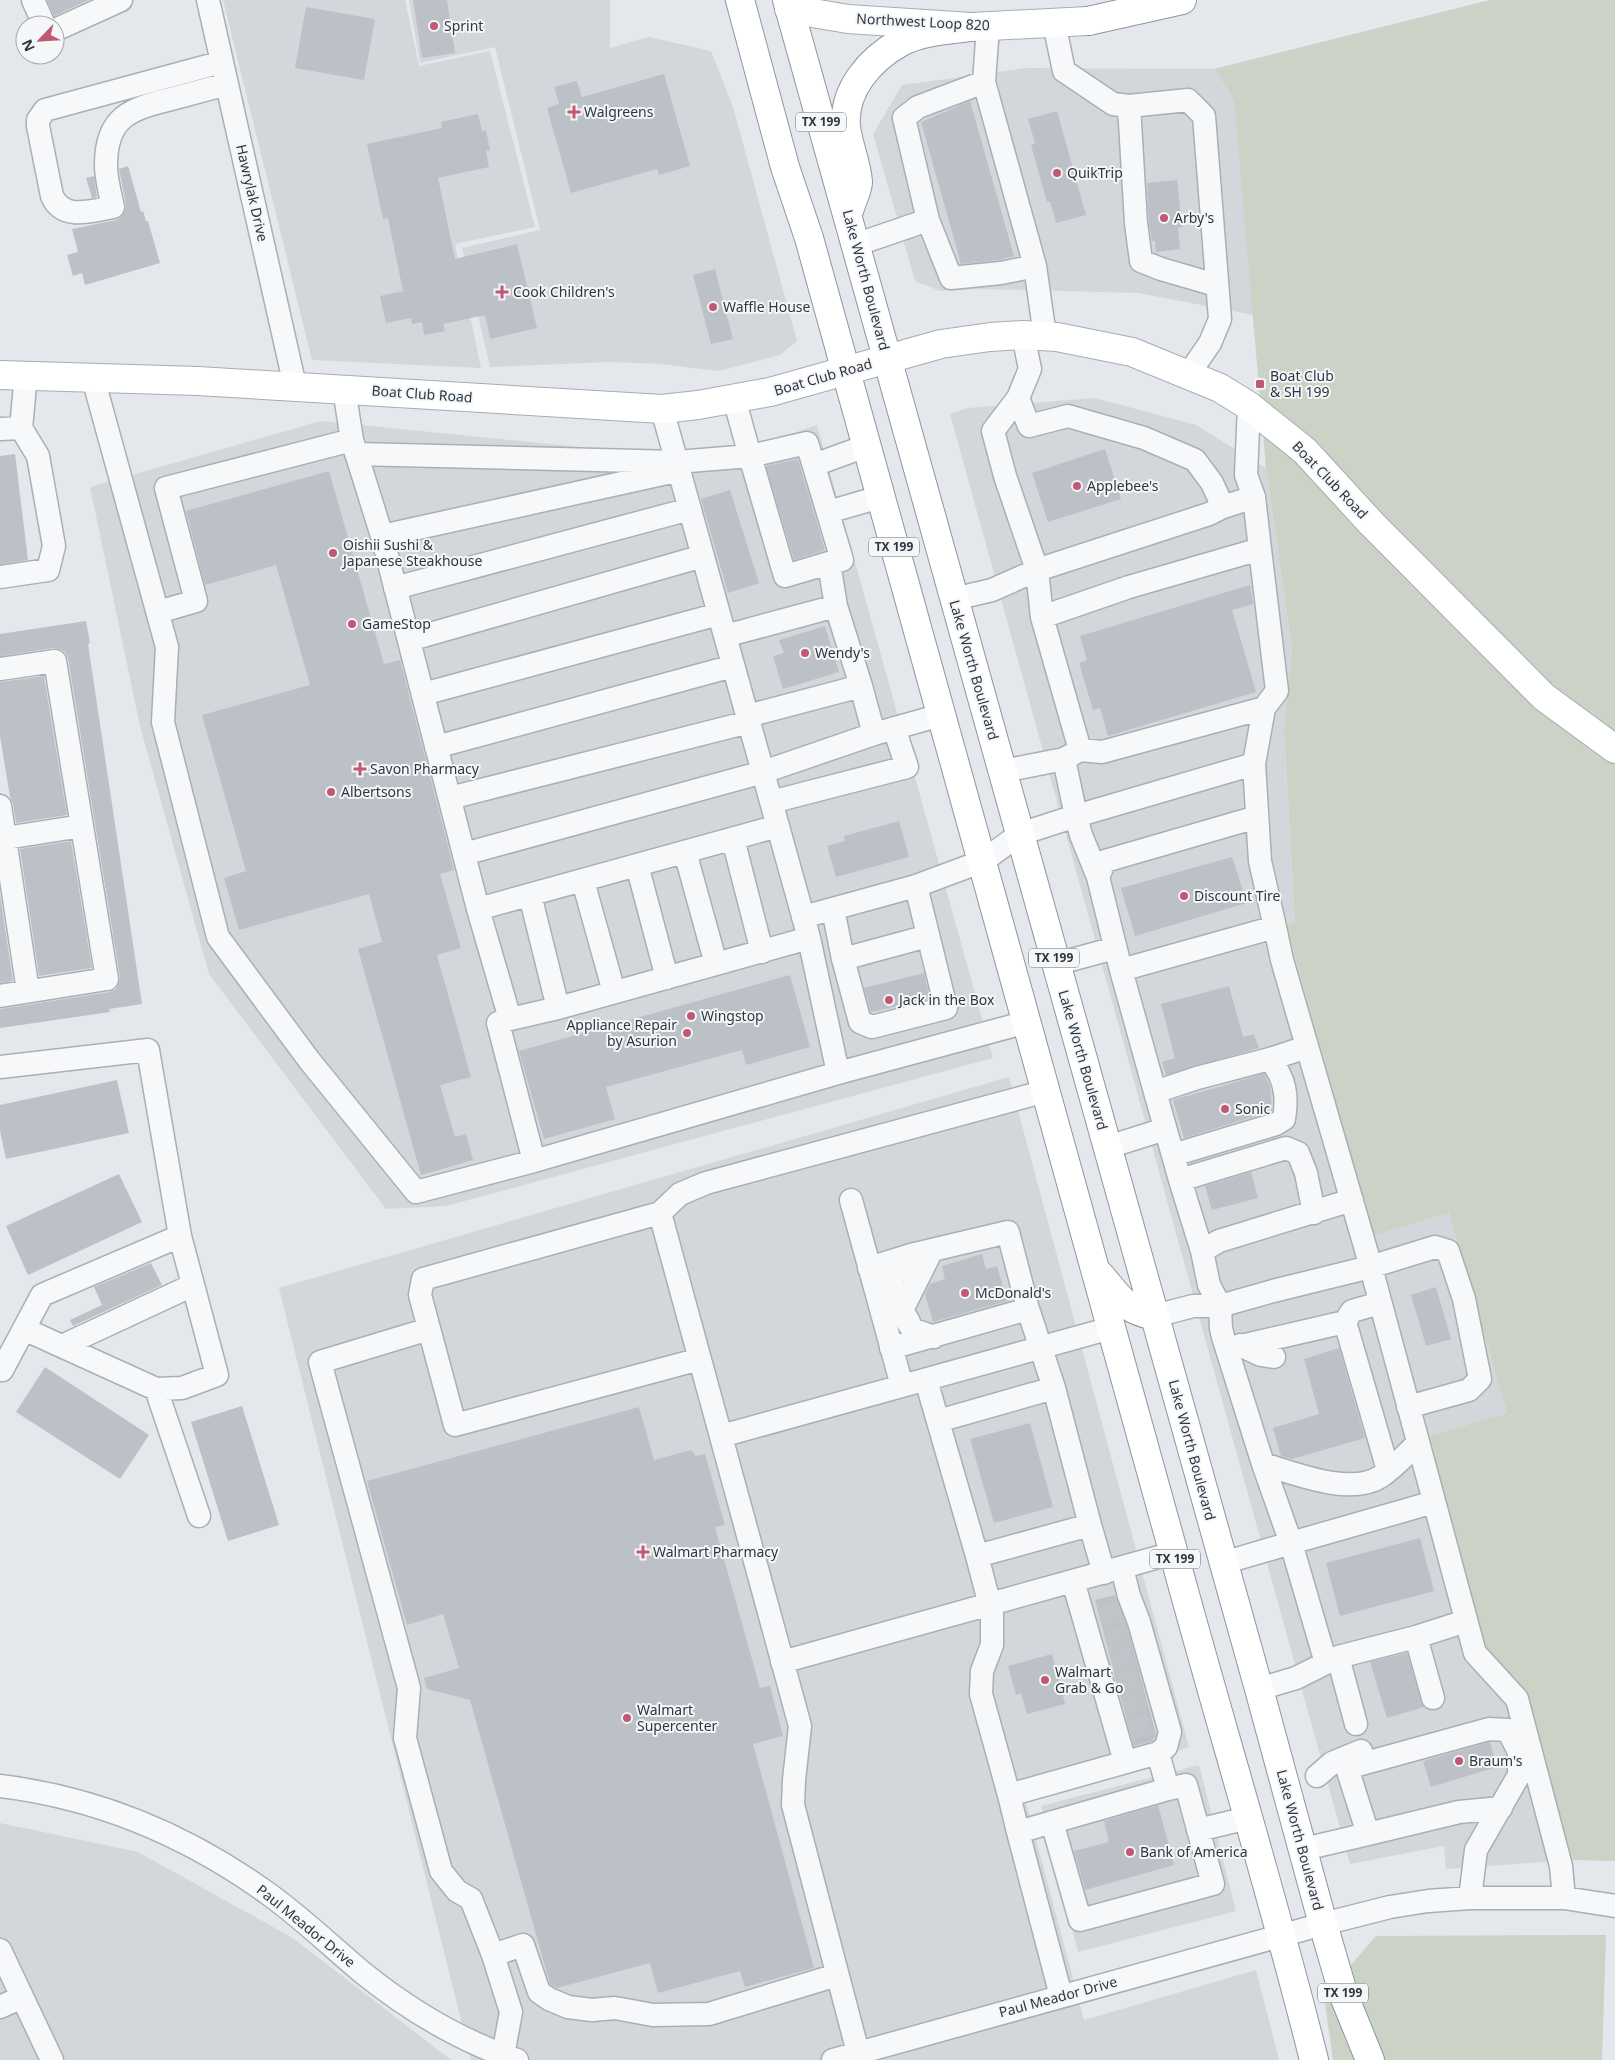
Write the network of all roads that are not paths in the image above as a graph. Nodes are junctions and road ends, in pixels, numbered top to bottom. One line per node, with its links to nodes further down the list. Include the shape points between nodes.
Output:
1 (33, 0): 7 (street)
2 (121, 0): 9 (street)
3 (208, 0): 11 (street, Hawrylak Drive)
4 (740, 0): 21 (main road, TX 199)
5 (1182, 0): 8 (main road, Northwest Loop 820, via 1088,21)
6 (788, 5): 10 (main road, Northwest Loop 820, via 848,19); 14 (main road, Lake Worth Boulevard / TX 199)
7 (40, 15)
8 (1054, 23): 10 (main road, Northwest Loop 820); 13 (street, via 1064,71 1113,104)
9 (65, 25)
10 (980, 27): 12 (street); 14 (main road, via 936,31 902,42 861,74 848,99 846,126 858,184)
11 (225, 73): 11 (street, via 123,116 111,137 107,155 113,207 73,212 55,203 38,126 45,110); 25 (street, Hawrylak Drive)
12 (984, 82): 15 (street, via 918,107 904,118); 17 (street)
13 (1129, 106): 18 (street, via 1141,261); 18 (street, via 1188,100 1204,116)
14 (847, 214): 16 (main road, Lake Worth Boulevard / TX 199)
15 (928, 220): 16 (street); 17 (street, via 951,278 1001,274)
16 (855, 244): 20 (main road, Lake Worth Boulevard / TX 199)
17 (1035, 266): 19 (street)
18 (1216, 284): 23 (street, via 1220,319 1210,343)
19 (1034, 336): 20 (main road, Boat Club Road, via 990,337 941,344); 23 (main road, Boat Club Road, via 1132,352); 28 (street, via 1030,369)
20 (887, 359): 21 (main road, Boat Club Road); 49 (main road, Lake Worth Boulevard / TX 199)
21 (845, 371): 27 (main road, Boat Club Road, via 770,392); 32 (main road, TX 199)
22 (13, 375): 24 (main road, Boat Club Road); 31 (street)
23 (1188, 375): 29 (main road, Boat Club Road, via 1220,388)
24 (93, 378): 25 (main road, Boat Club Road); 51 (street)
25 (295, 386): 26 (main road, Boat Club Road)
26 (344, 389): 30 (main road, Boat Club Road); 33 (street)
27 (734, 398): 30 (main road, Boat Club Road); 34 (street)
28 (1018, 398): 39 (street, via 1029,426 1068,416 1144,438 1195,460 1212,483); 46 (street, via 993,431)
29 (1249, 406): 38 (street, via 1246,474); 64 (main road, Boat Club Road, via 1305,451 1371,523 1544,697)
30 (662, 409): 36 (street)
31 (11, 428): 47 (street, via 38,456 54,546 48,570)
32 (866, 446): 35 (street); 37 (main road, TX 199)
33 (354, 447): 36 (street); 42 (street); 51 (street, via 166,488 196,602)
34 (750, 456): 35 (street, via 807,443); 36 (street); 45 (street, via 785,576)
35 (814, 465): 41 (street)
36 (678, 466): 40 (street); 42 (street)
37 (880, 497): 41 (street); 60 (main road, TX 199)
38 (1254, 497): 39 (street); 43 (street)
39 (1223, 508): 46 (street)
40 (690, 510): 44 (street); 48 (street)
41 (828, 512): 45 (street, via 842,560)
42 (382, 536): 48 (street)
43 (1260, 550): 52 (street, via 1129,587); 59 (street, via 1277,691)
44 (703, 556): 53 (street); 54 (street)
45 (829, 564): 50 (street)
46 (1037, 570): 49 (street, via 992,590); 52 (street)
47 (0, 577)
48 (395, 588): 54 (street)
49 (954, 599): 68 (main road, Lake Worth Boulevard / TX 199)
50 (836, 606): 53 (street); 57 (street)
51 (158, 612): 117 (street, via 167,647 163,722 218,937 309,1060 416,1192)
52 (1042, 617): 65 (street)
53 (722, 625): 55 (street); 58 (street)
54 (409, 640): 58 (street)
55 (733, 666): 61 (street); 63 (street)
56 (0, 669): 74 (street, via 56,660)
57 (861, 686): 61 (street); 62 (street)
58 (422, 694): 63 (street)
59 (1264, 708): 65 (street, via 1102,752); 66 (street)
60 (941, 715): 62 (street); 81 (main road, TX 199)
61 (748, 719): 67 (street); 69 (street)
62 (884, 731): 67 (street); 70 (street, via 907,766)
63 (436, 747): 69 (street)
64 (1615, 749)
65 (1072, 755): 68 (street); 72 (street)
66 (1254, 764): 72 (street); 73 (street)
67 (763, 772): 70 (street); 80 (street)
68 (1003, 772): 76 (main road, Lake Worth Boulevard / TX 199)
69 (450, 798): 80 (street)
70 (771, 802): 75 (street)
71 (0, 806): 77 (street)
72 (1076, 816): 76 (street); 83 (street)
73 (1257, 817): 83 (street, via 1105,861); 90 (street, via 1260,861)
74 (82, 826): 77 (street); 100 (street, via 107,979)
75 (778, 826): 78 (street); 89 (street)
76 (1020, 834): 81 (street); 97 (main road, Lake Worth Boulevard / TX 199)
77 (2, 839): 100 (street)
78 (733, 839): 79 (street); 94 (street)
79 (685, 852): 82 (street); 96 (street)
80 (464, 854): 87 (street)
81 (983, 861): 85 (street); 106 (main road, TX 199)
82 (637, 866): 84 (street); 99 (street)
83 (1098, 877): 93 (street)
84 (583, 881): 86 (street); 101 (street)
85 (916, 886): 88 (street); 91 (street)
86 (530, 895): 87 (street); 103 (street)
87 (478, 909): 105 (street)
88 (833, 909): 89 (street); 95 (street)
89 (803, 917): 92 (street)
90 (1274, 927): 98 (street); 108 (street)
91 (928, 936): 95 (street); 104 (street)
92 (809, 938): 94 (street); 111 (street)
93 (1115, 948): 97 (street); 98 (street)
94 (762, 952): 96 (street)
95 (843, 959): 104 (street, via 860,1022 872,1027)
96 (716, 964): 99 (street)
97 (1056, 964): 115 (main road, Lake Worth Boulevard / TX 199)
98 (1121, 970): 113 (street)
99 (667, 978): 101 (street)
100 (28, 991): 102 (street)
101 (614, 992): 103 (street)
102 (0, 996)
103 (558, 1008): 105 (street)
104 (946, 1008): 107 (street)
105 (510, 1019): 117 (street, via 498,1023)
106 (1027, 1022): 107 (street); 112 (main road, TX 199)
107 (960, 1040): 111 (street)
108 (1307, 1047): 109 (street); 120 (street)
109 (1270, 1059): 113 (street); 116 (street, via 1281,1073 1287,1101 1284,1119)
110 (0, 1067): 123 (street, via 148,1050)
111 (838, 1073): 117 (street)
112 (1046, 1091): 121 (street, via 706,1183 680,1194); 128 (main road, TX 199)
113 (1155, 1092): 114 (street)
114 (1165, 1129): 115 (street); 116 (street)
115 (1108, 1147): 133 (main road, Lake Worth Boulevard / TX 199)
116 (1173, 1155): 118 (street)
117 (534, 1161)
118 (1180, 1180): 122 (street, via 1286,1148 1298,1153 1306,1173); 124 (street)
119 (851, 1200): 127 (street)
120 (1352, 1200): 122 (street); 126 (street)
121 (660, 1213): 137 (street, via 423,1279 420,1295); 145 (street)
122 (1314, 1213): 124 (street, via 1219,1241)
123 (180, 1236): 129 (street); 135 (street, via 42,1295)
124 (1202, 1250): 131 (street, via 1209,1285)
125 (921, 1253): 127 (street); 132 (street, via 1008,1232); 138 (street, via 902,1310 912,1329)
126 (1370, 1267): 130 (street); 131 (street); 151 (street, via 1435,1246 1448,1251 1464,1299 1480,1379 1469,1390)
127 (869, 1268): 142 (street)
128 (1096, 1270): 133 (main road, via 1125,1304 1137,1312); 136 (main road, TX 199)
129 (193, 1285): 140 (street); 149 (street, via 217,1375 182,1388)
130 (1380, 1303): 134 (street, via 1352,1311); 151 (street)
131 (1220, 1306): 133 (street, via 1194,1306); 139 (street, via 1221,1328)
132 (1028, 1309): 138 (street); 141 (street)
133 (1155, 1316): 144 (main road, Lake Worth Boulevard / TX 199)
134 (1345, 1322): 139 (street); 156 (street)
135 (24, 1328): 140 (street); 146 (street)
136 (1112, 1328): 141 (street); 144 (main road, via 1125,1327 1135,1331); 161 (main road, TX 199)
137 (429, 1329): 145 (street, via 455,1425); 196 (street, via 320,1362 409,1688 405,1738 441,1872 457,1891 471,1899)
138 (934, 1337): 142 (street)
139 (1232, 1342): 143 (street); 155 (street)
140 (62, 1346): 149 (street)
141 (1040, 1347): 147 (street); 150 (street)
142 (891, 1348): 148 (street)
143 (1274, 1357)
144 (1167, 1358): 163 (main road, Lake Worth Boulevard / TX 199)
145 (700, 1359): 153 (street)
146 (0, 1370)
147 (926, 1380): 148 (street); 152 (street)
148 (902, 1386): 153 (street)
149 (156, 1388): 158 (street)
150 (1054, 1388): 152 (street); 159 (street)
151 (1408, 1407): 154 (street)
152 (938, 1421): 162 (street)
153 (721, 1436): 170 (street)
154 (1418, 1443): 156 (street); 157 (street)
155 (1263, 1464): 156 (street, via 1351,1485 1379,1477); 160 (street)
156 (1388, 1470)
157 (1434, 1502): 160 (street); 167 (street)
158 (198, 1516)
159 (1090, 1525): 162 (street); 164 (street)
160 (1291, 1543): 163 (street); 169 (street)
161 (1173, 1553): 164 (street); 184 (main road, TX 199)
162 (976, 1556): 166 (street)
163 (1223, 1563): 171 (main road, Lake Worth Boulevard / TX 199)
164 (1113, 1571): 165 (street); 175 (street, via 1128,1609 1159,1720 1170,1732 1166,1747)
165 (1074, 1582): 166 (street); 176 (street, via 1092,1619 1123,1730)
166 (990, 1604): 170 (street); 182 (street, via 992,1645 982,1671 981,1694)
167 (1466, 1621): 168 (street); 173 (street, via 1475,1653 1517,1699)
168 (1416, 1637): 169 (street); 172 (street)
169 (1332, 1660): 171 (street, via 1296,1678); 174 (street)
170 (782, 1662): 197 (street, via 800,1726 793,1805)
171 (1259, 1689): 179 (main road, Lake Worth Boulevard / TX 199)
172 (1433, 1698)
173 (1522, 1717): 178 (street, via 1495,1714 1360,1751 1332,1763); 191 (street, via 1561,1866)
174 (1356, 1724)
175 (1158, 1753): 176 (street); 181 (street)
176 (1125, 1762): 182 (street)
177 (1347, 1768): 178 (street); 183 (street, via 1489,1729 1508,1730 1519,1752 1519,1775); 188 (street)
178 (1317, 1776): 179 (street)
179 (1286, 1785): 189 (main road, Lake Worth Boulevard / TX 199)
180 (0, 1786): 202 (street, Paul Meador Drive, via 104,1808 188,1844 270,1895 406,2005 450,2031)
181 (1168, 1789): 185 (street); 186 (street, via 1186,1785)
182 (1009, 1794): 187 (street)
183 (1501, 1808): 188 (street, via 1459,1812); 190 (street, via 1476,1850)
184 (1248, 1818): 186 (street); 194 (main road, TX 199)
185 (1052, 1822): 186 (street, via 1080,1920 1213,1884); 187 (street)
186 (1198, 1830)
187 (1018, 1832): 198 (street)
188 (1368, 1834): 189 (street)
189 (1304, 1849): 193 (main road, Lake Worth Boulevard / TX 199)
190 (1470, 1898): 191 (street, Paul Meador Drive); 193 (street, Paul Meador Drive, via 1390,1907)
191 (1564, 1898): 192 (street, Paul Meador Drive)
192 (1615, 1906)
193 (1323, 1924): 194 (street, Paul Meador Drive); 206 (main road, Lake Worth Boulevard / TX 199, via 1344,1996)
194 (1282, 1935): 198 (street, Paul Meador Drive); 205 (main road, TX 199)
195 (0, 1950): 199 (street)
196 (493, 1955): 197 (street, via 523,1945 539,1992 562,2005 592,2010 615,2008 652,2015 709,2014); 202 (street, via 511,2012)
197 (837, 1975): 201 (street)
198 (1061, 1996): 201 (street, Paul Meador Drive)
199 (22, 1997): 200 (street); 203 (street)
200 (0, 2007)
201 (859, 2056): 204 (street, Paul Meador Drive)
202 (511, 2058)
203 (52, 2060)
204 (833, 2060)
205 (1314, 2060)
206 (1370, 2060)

